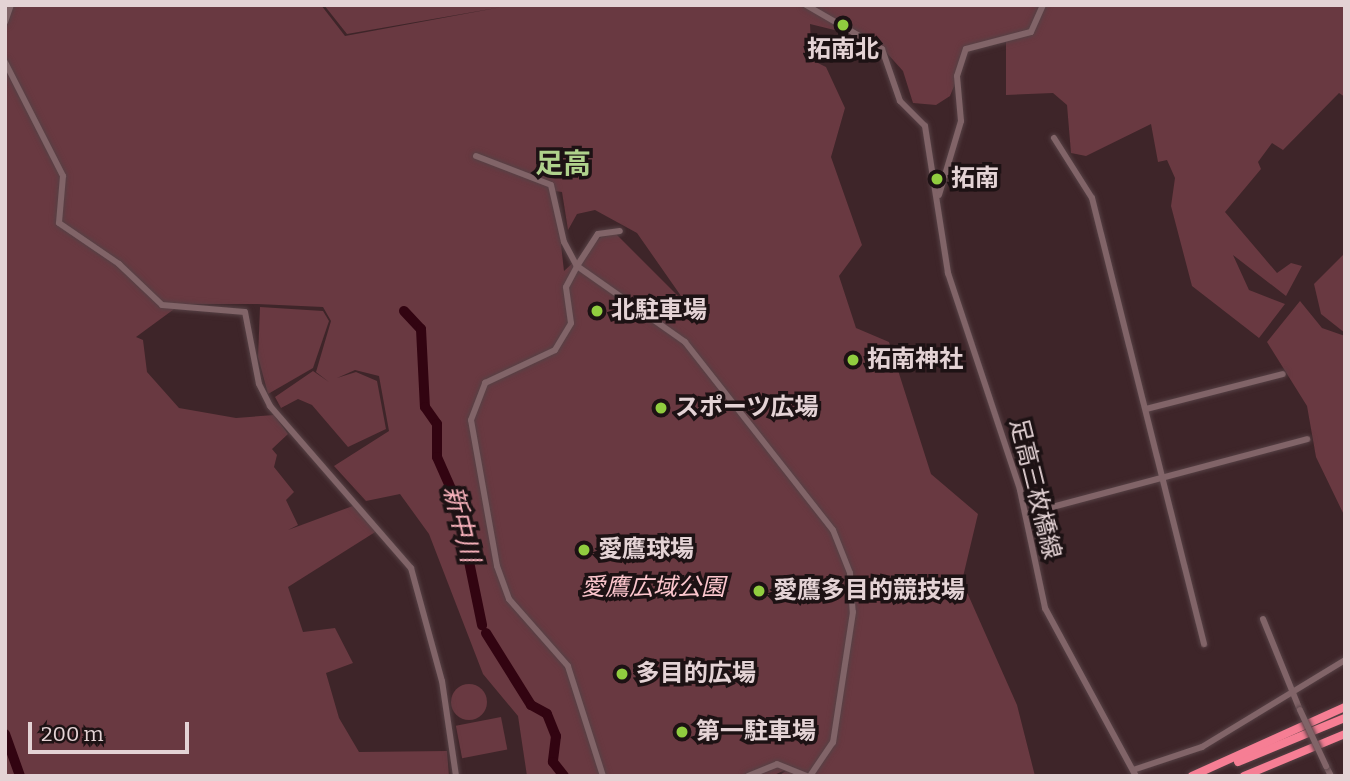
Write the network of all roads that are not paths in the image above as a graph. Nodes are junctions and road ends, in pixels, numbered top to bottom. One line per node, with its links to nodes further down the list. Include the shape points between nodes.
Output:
1 (11, 5): 4 (street)
2 (806, 5): 8 (street, 足高三枚橋線, via 882,49 900,101 925,126)
3 (1043, 5): 8 (street, via 1031,32 966,49 957,76 961,121)
4 (5, 22)
5 (5, 62): 24 (street, via 63,176 59,223 119,264 162,305 245,312 259,384 270,406 411,568 442,681)
6 (1054, 138): 12 (street, via 1092,198)
7 (476, 156): 10 (street, via 551,185 564,242)
8 (939, 195): 15 (street, 足高三枚橋線, via 948,273 986,372)
9 (620, 232): 10 (street, via 598,234)
10 (577, 266): 25 (street, via 566,287 571,323 555,351 485,383 476,393 471,420 509,599 563,657); 27 (street, via 685,342 766,439 841,544 853,612 833,742)
11 (1283, 374): 12 (street)
12 (1146, 409): 14 (street)
13 (1307, 439): 14 (street)
14 (1164, 480): 15 (street); 17 (street)
15 (1026, 514): 23 (street, 足高三枚橋線, via 1048,618)
16 (1264, 619): 19 (street)
17 (1204, 644)
18 (1345, 660): 19 (street)
19 (1292, 692): 23 (street, via 1202,747); 31 (street, bridge)
20 (1345, 707): 28 (highway)
21 (1345, 718): 29 (highway)
22 (1345, 735): 30 (highway)
23 (1135, 773)
24 (456, 776)
25 (603, 776)
26 (748, 776): 27 (street, via 777,764)
27 (809, 776)
28 (1192, 776)
29 (1203, 776)
30 (1244, 776)
31 (1331, 776)

